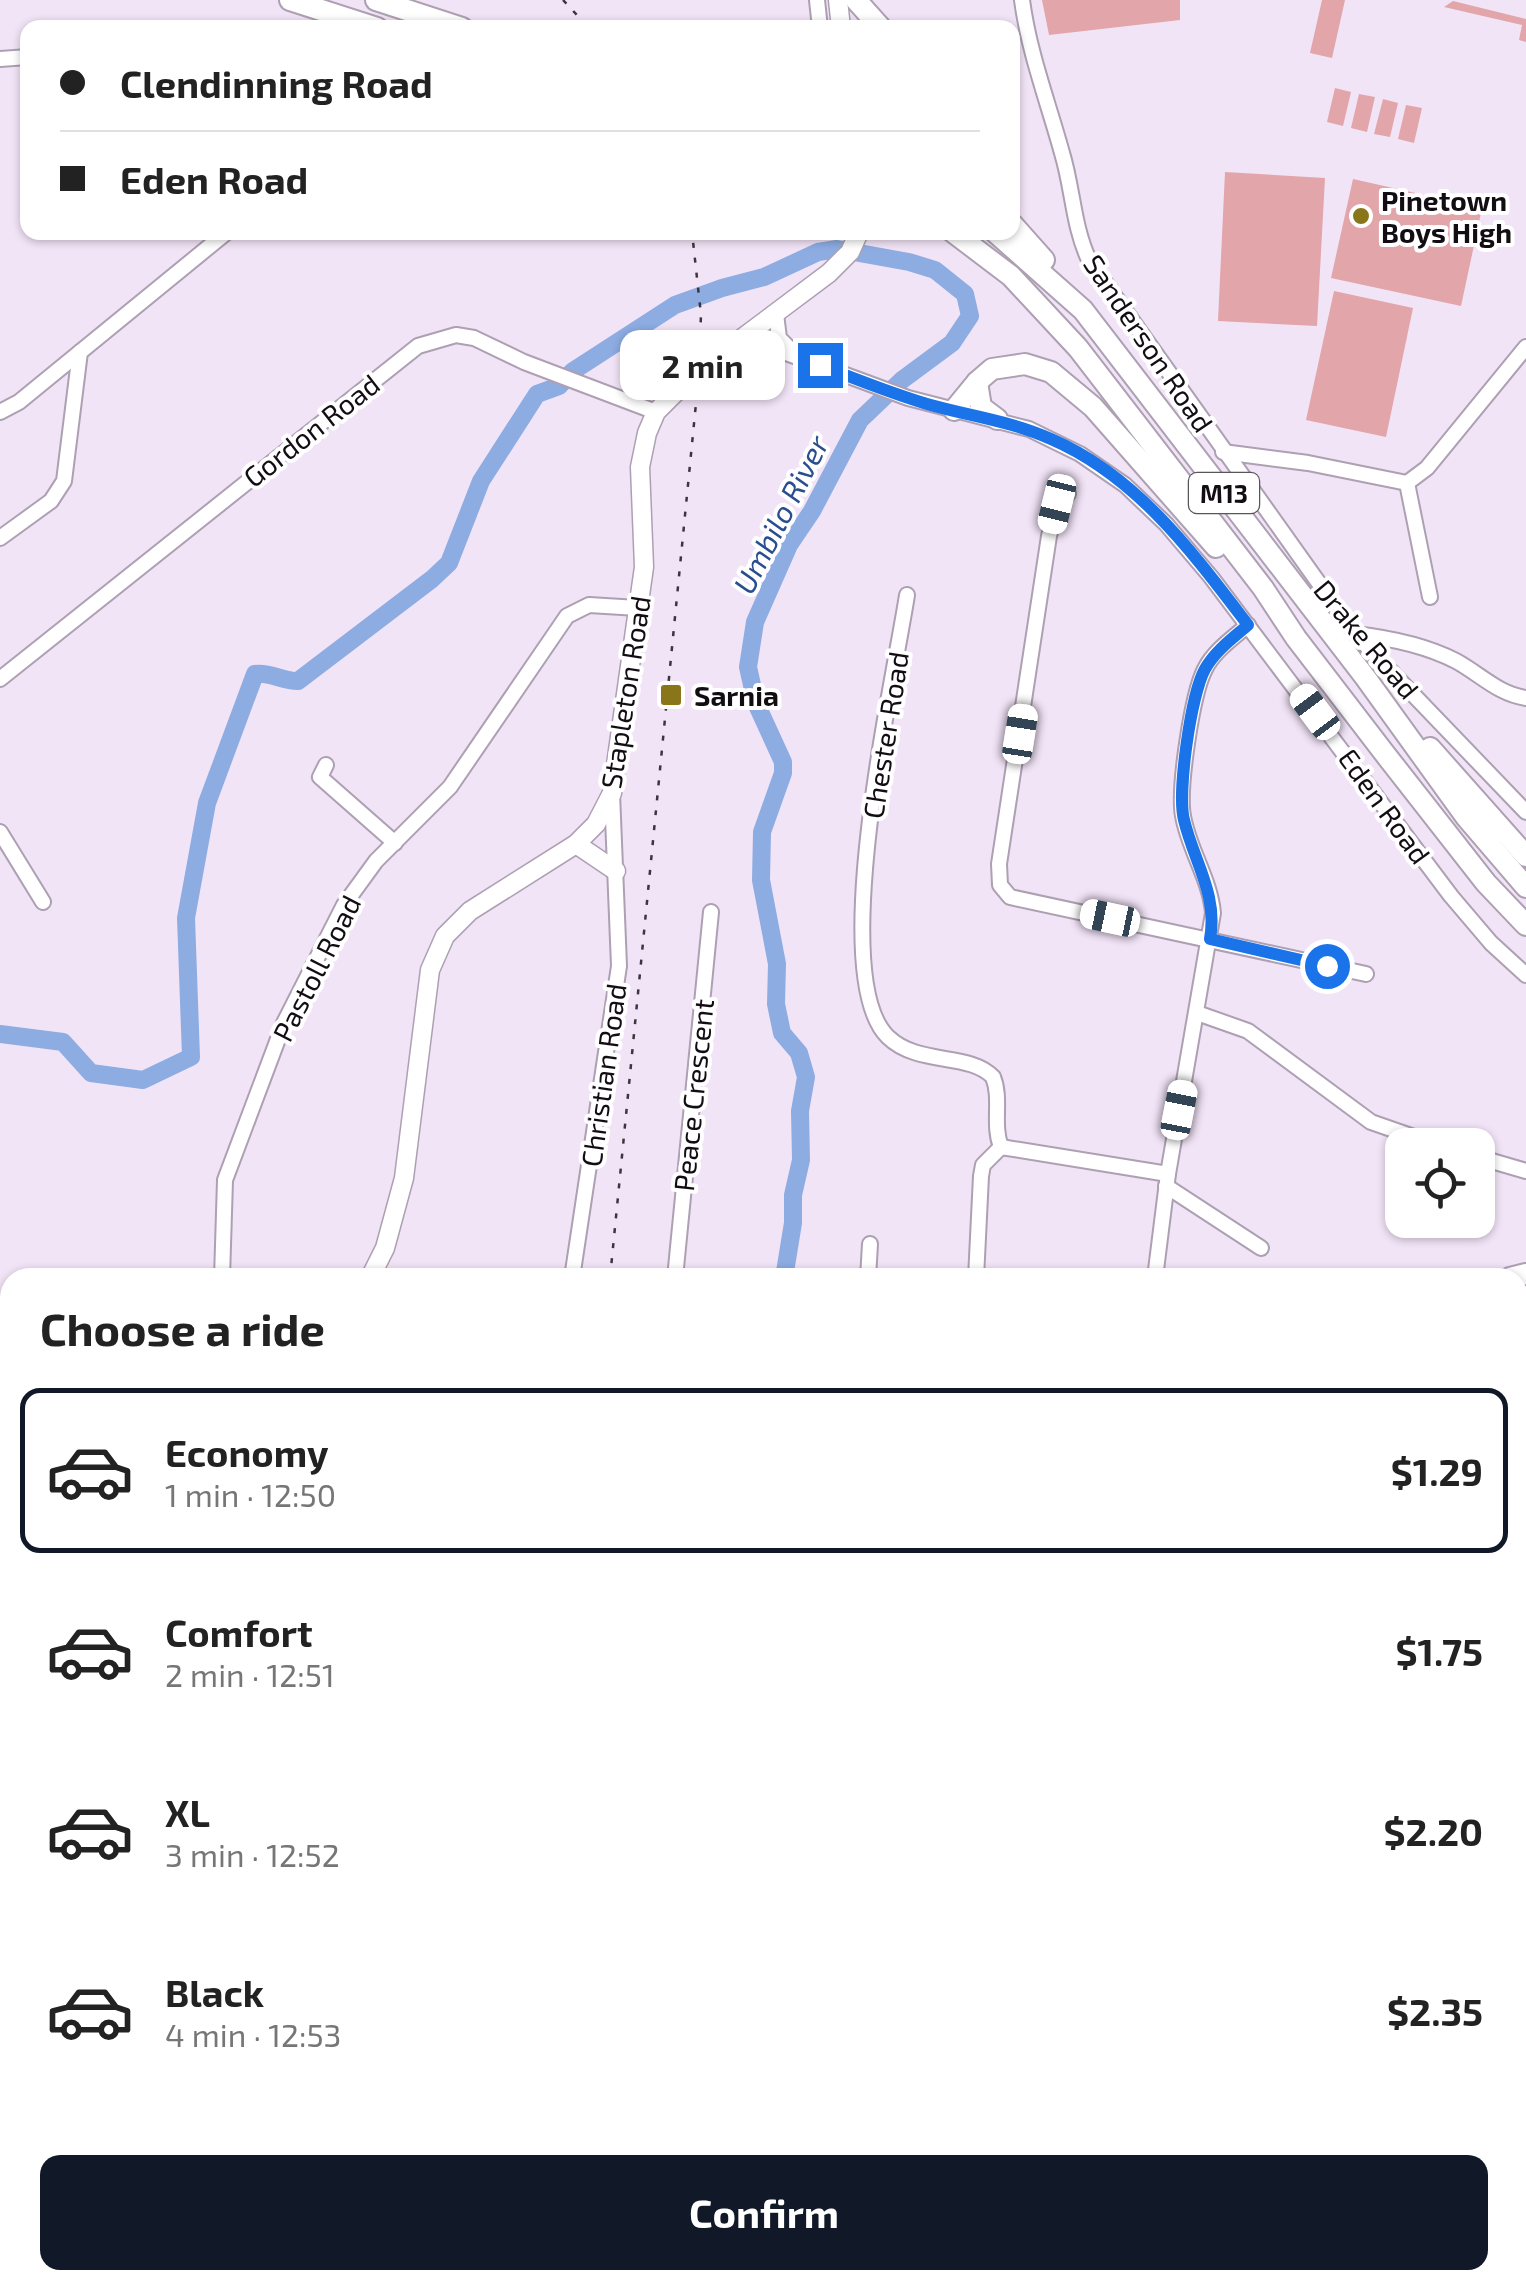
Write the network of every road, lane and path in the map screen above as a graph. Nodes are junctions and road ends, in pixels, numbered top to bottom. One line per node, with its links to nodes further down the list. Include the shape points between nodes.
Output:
1 (290, 0): 5 (highway)
2 (376, 0): 6 (highway)
3 (856, 0): 7 (highway)
4 (1022, 0): 26 (street, Sanderson Road, via 1082,247)
5 (352, 20)
6 (437, 20)
7 (874, 20)
8 (1020, 234): 13 (highway)
9 (217, 240): 17 (street)
10 (855, 240): 14 (main road, Stapleton Road, via 841,262)
11 (964, 240): 35 (highway, M13, via 1010,276 1078,348)
12 (1005, 240): 13 (highway, M13)
13 (1082, 310): 37 (highway, M13)
14 (776, 314): 15 (main road, Stapleton Road); 18 (street, via 779,338)
15 (750, 334): 18 (street, Eden Road); 24 (main road, Stapleton Road)
16 (1526, 347): 27 (street, via 1427,468)
17 (80, 352): 19 (street); 21 (street)
18 (797, 356): 22 (street, Eden Road)
19 (46, 379): 21 (street); 23 (street)
20 (977, 382): 22 (highway); 25 (highway, via 981,408); 35 (highway, via 992,369 1026,364 1070,385)
21 (75, 390): 29 (street, via 61,487)
22 (954, 410): 25 (street, Eden Road)
23 (0, 412)
24 (656, 412): 32 (main road, Stapleton Road, via 640,467 644,566); 36 (street, Gordon Road, via 474,338 456,335 418,346)
25 (997, 419): 33 (street, Eden Road, via 1056,440 1125,485 1166,524)
26 (1224, 452): 27 (street); 34 (street, Drake Road)
27 (1406, 483): 31 (street)
28 (1068, 494): 51 (street, via 1057,504 1049,536 1000,885 1010,897)
29 (0, 538)
30 (907, 595): 56 (street, Chester Road, via 864,874 867,988 878,1024 908,1051 988,1072 996,1082)
31 (1430, 597)
32 (638, 608): 40 (main road, Stapleton Road); 43 (street, Pastoll Road, via 589,605 567,616 461,772)
33 (1248, 625): 51 (street, via 1210,660 1199,682 1182,789 1183,816 1212,906); 53 (street, Eden Road, via 1451,896)
34 (1356, 634): 38 (street, via 1452,659); 41 (street, Drake Road)
35 (1296, 638): 50 (highway, M13)
36 (2, 675)
37 (1364, 677): 45 (highway); 47 (highway, M13)
38 (1526, 698)
39 (326, 765): 43 (street, via 320,777)
40 (612, 793): 44 (main road, Stapleton Road); 46 (street, Christian Road)
41 (1526, 812)
42 (0, 832): 48 (street)
43 (395, 842): 62 (street, Pastoll Road, via 344,905 284,1023 225,1180)
44 (576, 844): 46 (main road); 63 (main road, Stapleton Road, via 470,911 440,945 427,981 398,1206)
45 (1526, 856)
46 (616, 871): 64 (street, Christian Road, via 616,991)
47 (1526, 887)
48 (42, 902)
49 (711, 912): 65 (street, Peace Crescent)
50 (1526, 925)
51 (1210, 939): 52 (street); 54 (street)
52 (1366, 974)
53 (1526, 975)
54 (1197, 1013): 55 (street, via 1248,1031); 59 (street)
55 (1388, 1128)
56 (1001, 1147): 59 (street); 67 (street, via 980,1176)
57 (1495, 1161): 58 (street)
58 (1526, 1170)
59 (1167, 1180): 61 (street); 68 (street)
60 (870, 1244): 66 (street)
61 (1261, 1248)
62 (222, 1268)
63 (375, 1268)
64 (574, 1268)
65 (676, 1268)
66 (869, 1268)
67 (976, 1268)
68 (1156, 1268)

